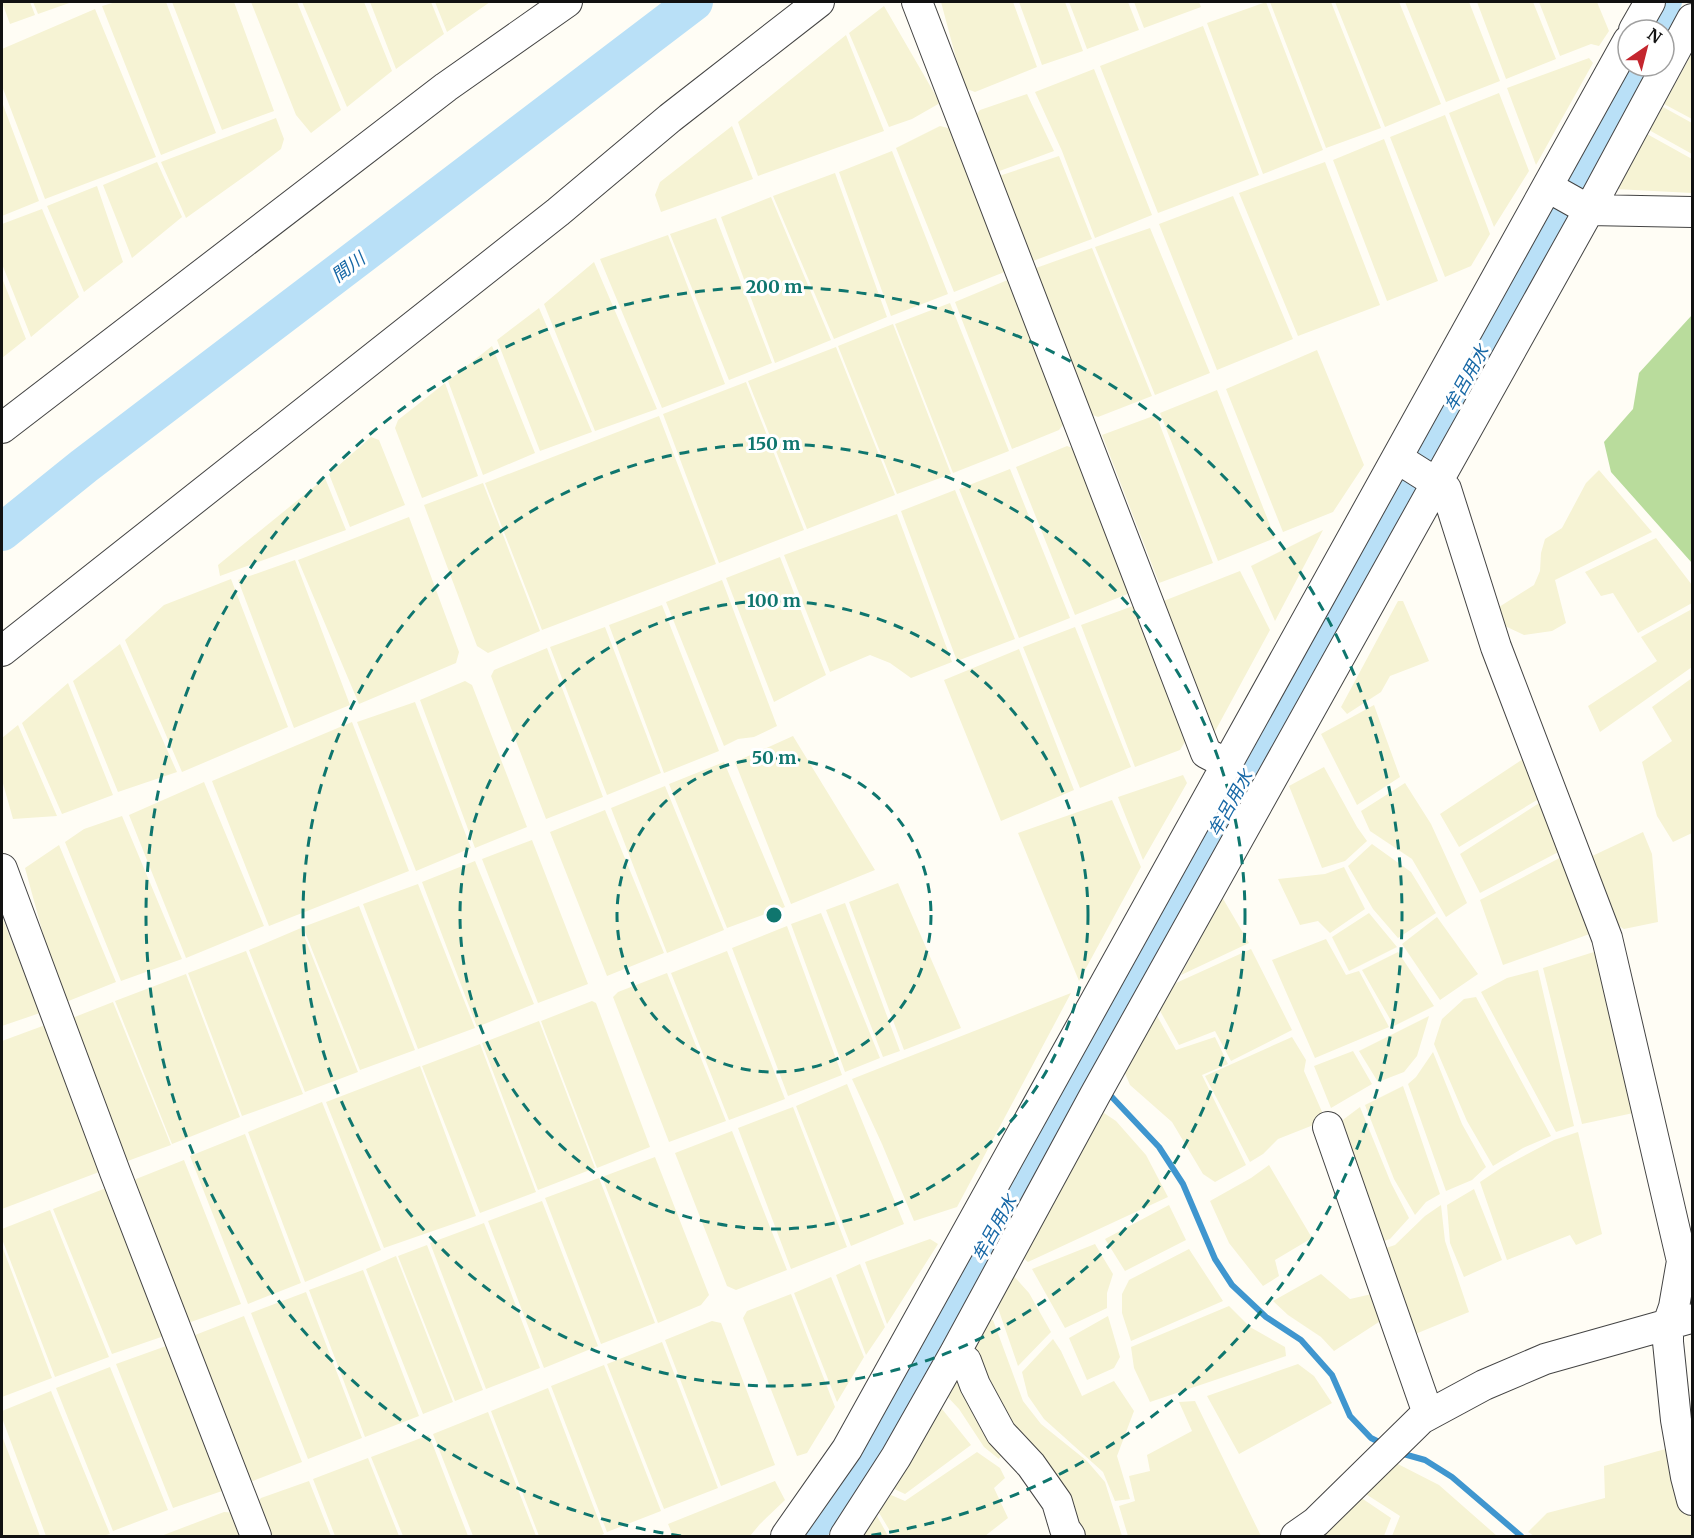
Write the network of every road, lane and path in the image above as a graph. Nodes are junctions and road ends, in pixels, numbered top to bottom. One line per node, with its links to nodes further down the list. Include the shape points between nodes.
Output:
1 (567, 2): 11 (street, via 446,87)
2 (819, 2): 14 (street)
3 (917, 2): 15 (street, via 1206,753)
4 (1650, 2): 5 (street)
5 (1641, 18)
6 (1692, 19): 9 (street)
7 (1616, 64): 8 (street)
8 (1551, 189): 9 (street); 12 (street)
9 (1587, 209): 10 (street); 13 (street)
10 (1692, 212)
11 (2, 428)
12 (1400, 461): 13 (street); 15 (street)
13 (1433, 480): 17 (street); 19 (street, via 1446,489 1496,647 1607,938 1682,1261 1674,1307)
14 (2, 651)
15 (1227, 764): 17 (street)
16 (2, 868): 23 (street)
17 (1091, 1069): 20 (street); 24 (street, via 847,1449)
18 (1328, 1127): 21 (street)
19 (1680, 1321): 21 (street, via 1545,1359); 22 (street, via 1676,1420)
20 (955, 1353): 25 (street, via 896,1457); 26 (street, via 966,1361 1001,1433 1031,1465 1057,1502)
21 (1431, 1413): 27 (street, via 1316,1522)
22 (1692, 1500)
23 (256, 1536)
24 (786, 1536)
25 (845, 1536)
26 (1070, 1536)
27 (1296, 1536)

